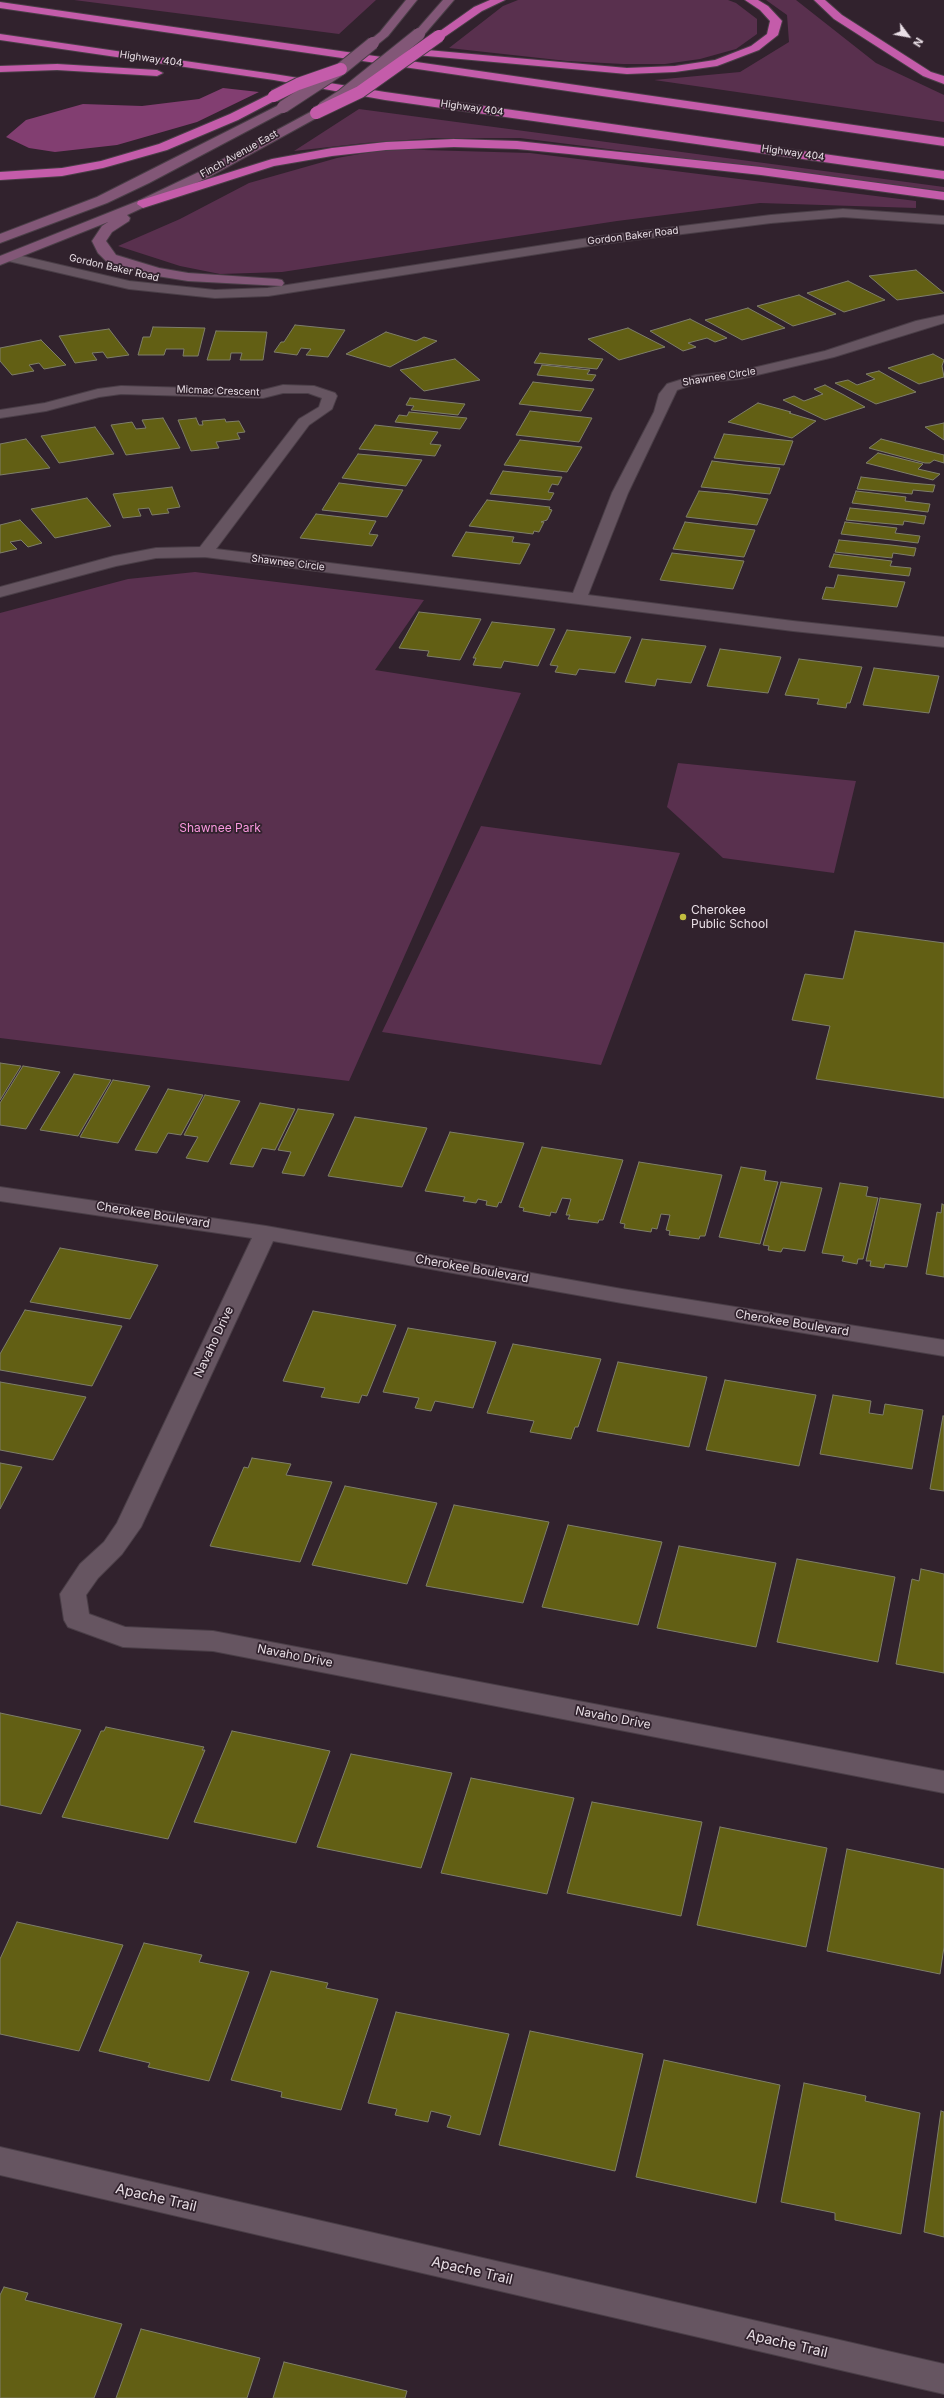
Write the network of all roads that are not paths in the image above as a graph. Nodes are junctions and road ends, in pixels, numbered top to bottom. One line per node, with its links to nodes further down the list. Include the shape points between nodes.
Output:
1 (412, 0): 10 (main road, Finch Avenue East, bridge, via 384,34)
2 (449, 0): 15 (main road, Finch Avenue East, bridge, via 419,34)
3 (500, 0): 15 (highway, bridge, via 478,9 360,92)
4 (750, 0): 7 (highway, via 764,8 776,21 772,35 755,48 717,62 675,69 627,71 477,56)
5 (819, 0): 13 (highway, via 845,21 927,74)
6 (0, 6): 7 (highway)
7 (200, 35): 16 (highway)
8 (0, 37): 14 (highway, Highway 404)
9 (0, 69): 11 (highway, via 57,67)
10 (341, 70): 18 (highway, bridge, via 298,84 201,132 156,149 62,172); 22 (main road, Finch Avenue East, bridge, via 283,107 145,180 95,203)
11 (170, 75)
12 (193, 77): 14 (highway)
13 (944, 80)
14 (385, 96): 17 (highway, Highway 404)
15 (316, 113): 20 (main road, Finch Avenue East)
16 (944, 142)
17 (944, 175)
18 (0, 176)
19 (944, 196): 20 (highway, via 761,171 569,150 454,143 370,148 272,163)
20 (143, 204): 23 (main road, Finch Avenue East); 26 (main road, via 107,229 99,241 111,258 158,272 188,277)
21 (944, 220): 25 (street, Gordon Baker Road, via 843,213 771,219 595,241)
22 (0, 239): 23 (street, Gordon Baker Road)
23 (32, 248): 24 (main road, Finch Avenue East); 26 (street, Gordon Baker Road, via 146,278 214,285)
24 (3, 257): 25 (street, Gordon Baker Road, via 129,285 215,294 268,292)
25 (325, 283): 26 (street, Gordon Baker Road)
26 (277, 284)
27 (944, 319): 31 (street, Shawnee Circle, via 829,354 734,376 696,379 672,387 666,394 661,412 620,493)
28 (0, 414): 29 (street, Micmac Crescent, via 46,407 98,393 121,390 263,394 283,389 309,388 330,396 325,409 304,422)
29 (205, 552): 30 (street, Shawnee Circle, via 156,553); 31 (street, Shawnee Circle, via 400,578)
30 (0, 592)
31 (579, 598): 32 (street, Shawnee Circle, via 793,626)
32 (944, 642)
33 (0, 1194): 34 (street, Cherokee Boulevard)
34 (266, 1233): 35 (street, Cherokee Boulevard, via 622,1296); 36 (street, Navaho Drive, via 128,1527 113,1548 89,1571 74,1594 77,1620 123,1637 213,1641)
35 (944, 1348)
36 (944, 1782)
37 (0, 2161): 38 (street, Apache Trail)
38 (944, 2379)

